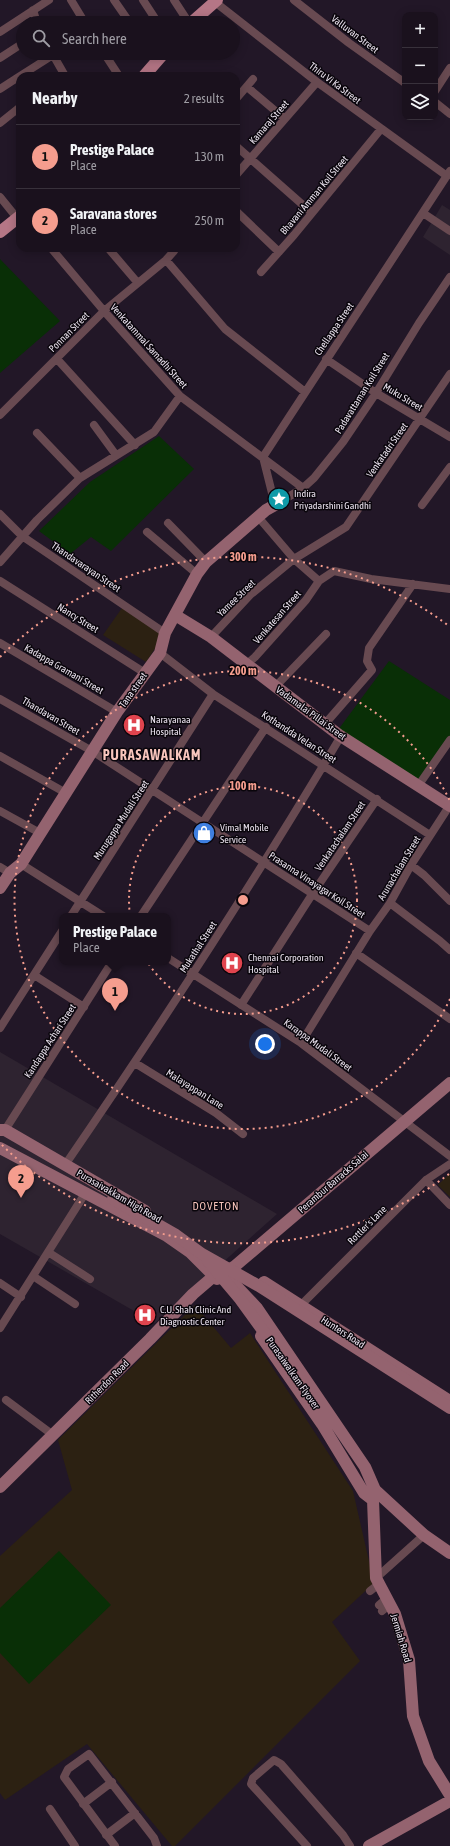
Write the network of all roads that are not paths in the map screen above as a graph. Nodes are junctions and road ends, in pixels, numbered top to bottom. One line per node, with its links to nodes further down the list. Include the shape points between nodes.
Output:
1 (49, 0): 8 (street)
2 (71, 0): 11 (street)
3 (114, 0): 12 (street)
4 (143, 0): 13 (street)
5 (174, 0): 14 (street)
6 (294, 0): 33 (street, Valluvan Street)
7 (211, 2): 15 (main road); 16 (street, Thiru Vi Ka Street)
8 (32, 10): 9 (street); 10 (street)
9 (23, 16)
10 (35, 16)
11 (81, 16)
12 (125, 16)
13 (153, 16)
14 (185, 16)
15 (197, 16)
16 (230, 16)
17 (16, 21): 19 (street)
18 (240, 24): 34 (street, Thiru Vi Ka Street)
19 (0, 32)
20 (16, 48): 21 (street)
21 (0, 58)
22 (43, 60): 27 (street)
23 (56, 60): 28 (street)
24 (108, 60): 29 (street)
25 (155, 60): 30 (main road)
26 (450, 68): 35 (street)
27 (26, 72)
28 (63, 72)
29 (115, 72)
30 (150, 72)
31 (16, 79): 37 (street)
32 (253, 79): 36 (street)
33 (402, 81)
34 (317, 82): 42 (street, Kamaraj Street); 44 (street, Thiru Vi Ka Street)
35 (438, 86)
36 (247, 87): 38 (street); 42 (street)
37 (0, 89)
38 (240, 95)
39 (438, 104): 41 (street)
40 (16, 110): 43 (street)
41 (450, 114)
42 (285, 119): 46 (street, Kamaraj Street)
43 (0, 123)
44 (381, 129): 48 (street, Thiru Vi Ka Street); 50 (street, Bhavani Amman Koil Street)
45 (240, 150): 46 (street)
46 (250, 159): 47 (street, Kamaraj Street); 50 (street)
47 (240, 170)
48 (448, 174): 51 (street, Chellappa Street)
49 (0, 197): 52 (street)
50 (312, 213): 60 (street, Bhavani Amman Koil Street)
51 (423, 213): 55 (street); 67 (street, Chellappa Street)
52 (16, 215)
53 (240, 216): 60 (street)
54 (16, 219): 56 (main road)
55 (450, 231)
56 (0, 232)
57 (53, 252): 65 (street, Venkatammal Samadhi Street)
58 (111, 252): 64 (street)
59 (173, 252): 61 (street, Ponnan Street)
60 (279, 252): 62 (street, Bhavani Amman Koil Street)
61 (166, 260): 64 (street, Ponnan Street); 69 (street, via 225,329)
62 (261, 272)
63 (450, 277): 70 (street, Padavattaman Koil Street)
64 (137, 282): 65 (street, Ponnan Street)
65 (104, 312): 66 (street, Ponnan Street); 71 (street, Venkatammal Samadhi Street)
66 (57, 359): 72 (street, Ponnan Street); 77 (street)
67 (326, 359): 69 (street, Chellappa Street); 70 (street, Muku Street)
68 (450, 374): 73 (street, Venkatadri Street)
69 (305, 392): 79 (street, Chellappa Street)
70 (376, 392): 73 (street, Muku Street); 82 (street, Padavattaman Koil Street, via 343,442)
71 (180, 396): 77 (street, via 154,432); 79 (street, Venkatammal Samadhi Street)
72 (0, 415)
73 (421, 419): 76 (street, Muku Street); 90 (street, Venkatadri Street, via 346,527)
74 (94, 425): 78 (street)
75 (37, 433): 81 (street)
76 (450, 437)
77 (135, 445): 78 (street)
78 (116, 455): 81 (street)
79 (263, 456): 82 (street, Venkatammal Samadhi Street); 83 (street)
80 (450, 467): 84 (street)
81 (80, 478): 89 (street)
82 (303, 488): 83 (street, Padavattaman Koil Street)
83 (275, 505): 86 (street, Tana street)
84 (422, 505)
85 (0, 514): 89 (street, Thandavarayan Street)
86 (259, 518): 90 (street); 92 (street, Tana street)
87 (168, 523): 92 (street)
88 (147, 532): 93 (street)
89 (22, 536): 91 (street); 99 (street, Thandavarayan Street)
90 (294, 559): 95 (street); 101 (street, Yamee Street, via 250,596)
91 (0, 562)
92 (206, 562): 93 (street, Tana street)
93 (197, 574): 98 (street, Tana street)
94 (0, 581): 105 (street, Nancy Street)
95 (319, 581): 96 (street, via 334,571); 104 (street, Venkatesan Street, via 303,604)
96 (413, 584): 97 (street); 110 (street, via 369,648 367,660 372,670)
97 (450, 589)
98 (176, 615): 99 (street, Tana street); 101 (street, Vadamalai Pillai Street)
99 (165, 633): 103 (street, Tana street)
100 (326, 634): 106 (street)
101 (211, 637): 104 (street, Vadamalai Pillai Street)
102 (0, 643): 109 (street, Kadappa Gramani Street)
103 (160, 653): 105 (street, Tana street); 107 (street, Kothandda Velan Street)
104 (247, 664): 106 (street, Vadamalai Pillai Street)
105 (145, 673): 109 (street, Tana street)
106 (275, 688): 110 (street, Vadamalai Pillai Street)
107 (214, 694): 111 (street, Kothandda Velan Street); 118 (street, Murugappa Mudali Street)
108 (0, 699): 114 (street, Thandavan Street)
109 (118, 712): 114 (street, Tana street)
110 (324, 724): 112 (street, Vadamalai Pillai Street)
111 (266, 727): 116 (street, Kothandda Velan Street); 123 (street)
112 (341, 736): 116 (street, Mukathal Street); 117 (street, Vadamalai Pillai Street)
113 (450, 740): 117 (street)
114 (92, 751): 118 (street, Prasanna Vinayagar Koil Street); 119 (street, Tana street)
115 (0, 756): 119 (street)
116 (324, 766): 120 (street, Kothandda Velan Street); 126 (street, Mukathal Street)
117 (418, 786): 121 (street, Vadamalai Pillai Street)
118 (152, 790): 123 (street, Prasanna Vinayagar Koil Street); 132 (street, Murugappa Mudali Street)
119 (66, 793): 124 (street, Tana street)
120 (377, 799): 125 (street, Kothandda Velan Street); 131 (street, Venkatachalam Street)
121 (450, 805): 125 (street, Arunachalam Street)
122 (0, 811): 124 (street)
123 (202, 823): 126 (street, Prasanna Vinayagar Koil Street); 137 (street)
124 (40, 833): 127 (street, Tana street)
125 (430, 835): 128 (street, Arunachalam Street)
126 (265, 862): 131 (street, Prasanna Vinayagar Koil Street); 144 (street, Mukathal Street)
127 (21, 864): 129 (street, Tana street); 132 (street)
128 (411, 865): 133 (street); 134 (street, Arunachalam Street)
129 (5, 870): 130 (street, Tana street)
130 (0, 888)
131 (313, 893): 138 (street, Prasanna Vinayagar Koil Street); 146 (street, Venkatachalam Street)
132 (80, 901): 135 (street, Murugappa Mudali Street); 136 (street)
133 (450, 901)
134 (390, 903): 138 (street, Arunachalam Street); 140 (street)
135 (73, 913)
136 (98, 913)
137 (143, 913)
138 (370, 931): 141 (street, Arunachalam Street)
139 (59, 936): 145 (street)
140 (450, 950)
141 (356, 953): 148 (street); 150 (street, Arunachalam Street)
142 (171, 960): 144 (street, Karappa Mudali Street)
143 (110, 965): 147 (street, Kandappa Achari Street)
144 (192, 973): 146 (street, Karappa Mudali Street); 151 (street, Mukathal Street)
145 (34, 975): 147 (street); 149 (street)
146 (241, 1006): 150 (street, Karappa Mudali Street)
147 (84, 1007): 155 (street, Kandappa Achari Street)
148 (450, 1019)
149 (0, 1028)
150 (301, 1043): 153 (street, Karappa Mudali Street)
151 (135, 1063): 154 (street, Malayappan Lane, via 216,1113); 158 (street, Mukathal Street)
152 (450, 1083): 153 (street, Perambur Barracks Salai)
153 (403, 1122): 156 (street, Karappa Mudali Street); 164 (street, Perambur Barracks Salai)
154 (243, 1134)
155 (3, 1139): 158 (street, Purasaivakkam High Road); 160 (street); 163 (street, Purasaiwalkam Flyover, bridge, via 112,1198 176,1235)
156 (450, 1156)
157 (450, 1164): 159 (street, Rottler's Lane)
158 (65, 1165): 164 (street, Purasaivakkam High Road, via 183,1233 214,1255)
159 (426, 1180): 161 (street); 171 (street, Rottler's Lane)
160 (86, 1192): 162 (street); 164 (street)
161 (450, 1205)
162 (48, 1252): 165 (street); 166 (street)
163 (202, 1254): 177 (street, Purasaiwalkam Flyover, bridge, via 259,1286); 181 (street, Purasaiwalkam Flyover, bridge, via 256,1320 319,1409)
164 (225, 1271): 168 (street, Hunters Road); 168 (street); 173 (street); 179 (street, Ritherdon Road, via 193,1294)
165 (34, 1276): 169 (street); 170 (street)
166 (90, 1279)
167 (0, 1283): 169 (street)
168 (247, 1283): 171 (street, Hunters Road); 172 (street); 178 (street)
169 (21, 1297): 174 (street)
170 (75, 1304)
171 (301, 1305): 176 (street, Hunters Road)
172 (257, 1308): 173 (street); 181 (street, via 365,1467)
173 (246, 1314): 181 (street, via 322,1424 364,1493)
174 (0, 1328)
175 (6, 1400): 179 (street)
176 (450, 1401)
177 (450, 1408)
178 (450, 1414)
179 (53, 1435): 180 (street, Ritherdon Road)
180 (0, 1487)
181 (371, 1491): 182 (street); 184 (street, Jermiah Road)
182 (424, 1535): 183 (street); 184 (street)
183 (450, 1553)
184 (375, 1585): 185 (street, Jermiah Road, via 409,1660 413,1716)
185 (429, 1761): 187 (street); 188 (street, Jermiah Road)
186 (112, 1782): 190 (street); 190 (street, via 89,1754 68,1768 64,1774 65,1780); 192 (street)
187 (450, 1782)
188 (450, 1795)
189 (450, 1801): 199 (street)
190 (83, 1804): 193 (street)
191 (50, 1809): 194 (street)
192 (135, 1812): 193 (street); 196 (street)
193 (106, 1835): 195 (street)
194 (75, 1846)
195 (115, 1846)
196 (157, 1846)
197 (307, 1846): 198 (street, via 251,1784 253,1778 274,1760 281,1764)
198 (350, 1846)
199 (369, 1846)

